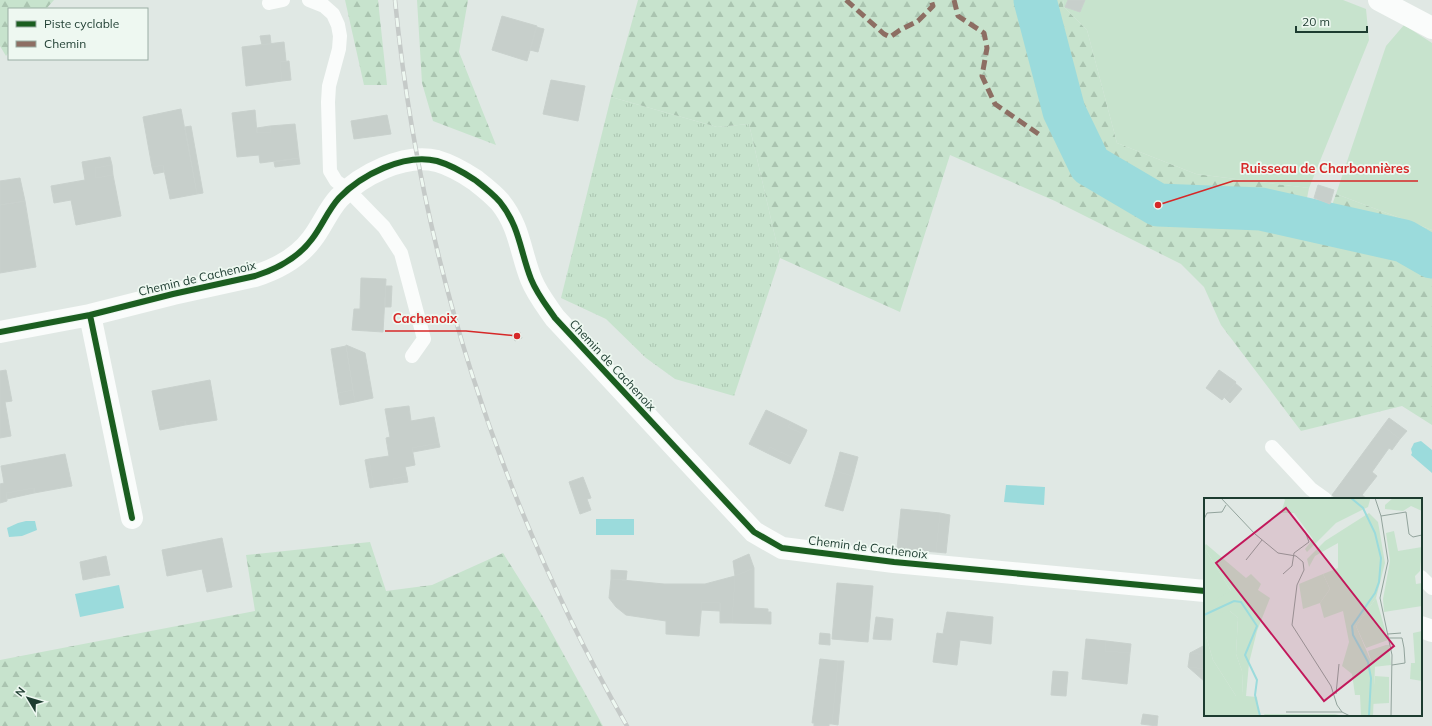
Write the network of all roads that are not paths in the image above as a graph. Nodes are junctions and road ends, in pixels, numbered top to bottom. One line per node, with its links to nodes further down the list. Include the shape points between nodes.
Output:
1 (283, 0): 4 (lane)
2 (310, 0): 6 (lane, via 324,6 338,25 340,43 329,86 328,102 330,171 336,181)
3 (1379, 0): 5 (street)
4 (269, 3)
5 (1432, 28)
6 (348, 190): 7 (street, Chemin de Cachenoix, via 304,249 278,267 255,276); 9 (lane, via 384,227 402,253 424,339); 15 (street, Chemin de Cachenoix, via 386,166 417,160 436,161 458,169 487,189 501,203 514,224 530,278 555,318 754,532 782,548 902,563)
7 (90, 315): 8 (street, Chemin de Cachenoix); 12 (street)
8 (0, 332)
9 (412, 356)
10 (1272, 447): 11 (lane)
11 (1323, 498)
12 (132, 518)
13 (1422, 578): 14 (lane)
14 (1432, 588)
15 (1204, 591)
16 (1422, 627): 17 (street)
17 (1432, 631)

